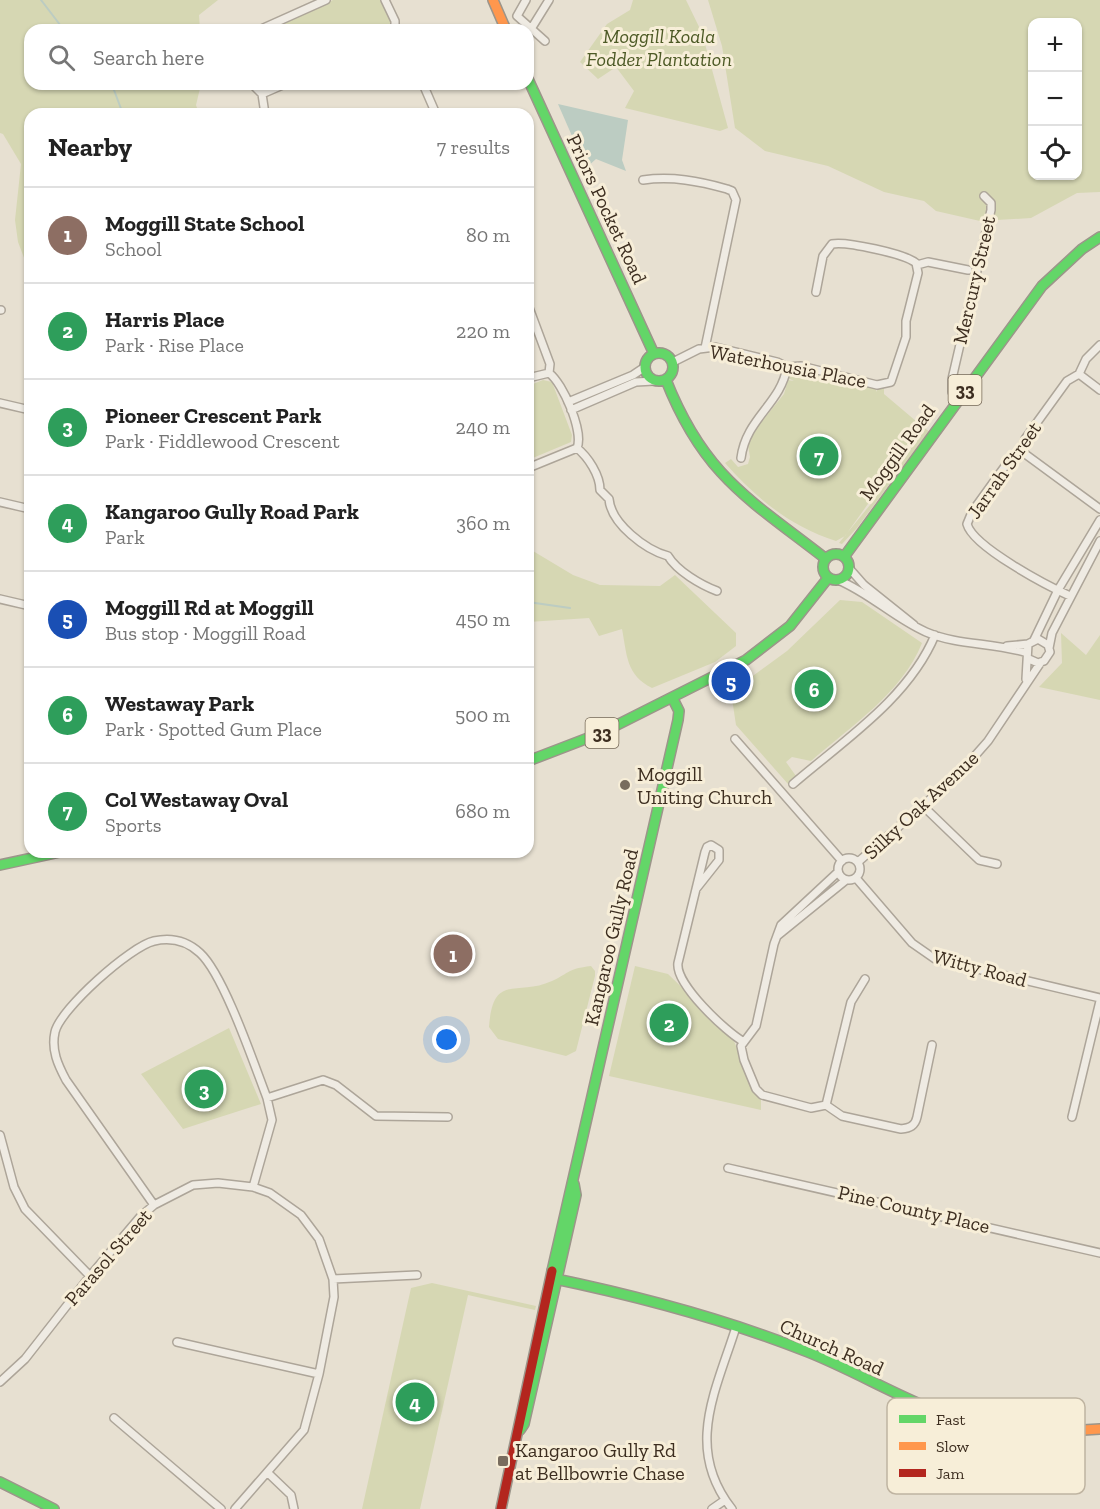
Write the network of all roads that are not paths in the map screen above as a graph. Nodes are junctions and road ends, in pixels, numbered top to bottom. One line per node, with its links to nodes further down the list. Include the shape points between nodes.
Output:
1 (326, 0): 6 (street)
2 (386, 0): 7 (street)
3 (493, 0): 8 (main road)
4 (526, 0): 9 (street, via 517,16)
5 (549, 0): 10 (street)
6 (272, 24)
7 (394, 24)
8 (503, 24)
9 (526, 24)
10 (534, 24)
11 (534, 32): 12 (street)
12 (544, 41)
13 (258, 90): 17 (street)
14 (271, 90): 17 (street)
15 (426, 90): 19 (street)
16 (533, 90): 29 (main road, Priors Pocket Road)
17 (262, 94): 18 (street)
18 (264, 108)
19 (433, 108)
20 (643, 180): 28 (street, via 674,178 711,185 732,191 736,200)
21 (984, 196): 39 (street, Mercury Street, via 991,203 991,210 952,379 952,392)
22 (1100, 237): 39 (main road, Moggill Road / 33, via 1042,286)
23 (917, 265): 24 (street, via 928,262); 25 (street, via 903,257 832,244 823,256); 32 (street, Waterhousia Place, via 906,337 891,382 877,385 801,366)
24 (968, 270)
25 (816, 292)
26 (534, 321): 33 (street, via 550,364)
27 (1100, 345): 34 (street, Jarrah Street, via 1086,359)
28 (705, 348): 30 (street, Waterhousia Place); 32 (street, Waterhousia Place)
29 (654, 354): 30 (main road, via 665,354); 31 (main road)
30 (673, 362): 36 (main road, via 673,372)
31 (645, 367): 37 (main road); 40 (street)
32 (787, 367): 46 (street, via 780,392 743,440)
33 (549, 372): 35 (street); 40 (street)
34 (1079, 374): 38 (street); 45 (street, Jarrah Street, via 1067,381 1025,439)
35 (534, 376)
36 (666, 380): 37 (main road); 54 (main road, via 686,426 722,476 746,500)
37 (654, 381): 43 (street, via 636,382)
38 (1100, 390)
39 (957, 400): 53 (main road, Moggill Road / 33)
40 (568, 402): 43 (street)
41 (0, 403): 42 (street)
42 (24, 409)
43 (571, 410): 44 (street, via 580,437)
44 (578, 448): 47 (street); 59 (street, via 587,456 600,490 620,523 656,553 668,556 706,587)
45 (1021, 452): 50 (street); 58 (street, Jarrah Street, via 1008,462 972,512 968,531 1030,577)
46 (741, 458)
47 (534, 466)
48 (0, 502): 49 (street)
49 (24, 508)
50 (1100, 508)
51 (1100, 520): 58 (street, Silky Oak Avenue)
52 (1100, 541): 60 (street, Silky Oak Avenue)
53 (844, 557): 54 (main road, via 836,554); 55 (main road)
54 (826, 559): 56 (main road, via 823,567)
55 (849, 568): 57 (main road, via 846,576); 63 (street)
56 (828, 578): 57 (main road); 71 (main road, 33, via 790,626 764,648)
57 (838, 580): 63 (street)
58 (1058, 590): 60 (street, Jarrah Street); 65 (street, Silky Oak Avenue)
59 (717, 591)
60 (1070, 596): 67 (street, Silky Oak Avenue)
61 (0, 599): 62 (street)
62 (24, 605)
63 (916, 627): 64 (street)
64 (935, 635): 66 (street); 74 (street, via 912,674 890,699)
65 (1031, 642): 66 (street); 67 (street, via 1042,640); 68 (street, Silky Oak Avenue)
66 (1002, 646): 68 (street)
67 (1049, 648): 69 (street, Silky Oak Avenue, via 1049,655)
68 (1028, 656): 69 (street); 70 (street, Silky Oak Avenue)
69 (1041, 662): 70 (street, Silky Oak Avenue)
70 (1024, 687): 75 (street, Silky Oak Avenue, via 988,741)
71 (673, 699): 73 (main road, 33, via 565,749); 104 (main road, Kangaroo Gully Road, via 679,711 678,720)
72 (735, 739): 79 (street)
73 (534, 759)
74 (793, 784)
75 (923, 806): 80 (street, Silky Oak Avenue); 81 (street, via 979,860)
76 (0, 857): 78 (main road)
77 (28, 858): 78 (main road)
78 (18, 860): 82 (main road)
79 (842, 861): 80 (street, via 848,858); 83 (street)
80 (858, 862): 84 (street, via 861,869)
81 (997, 864)
82 (0, 865)
83 (838, 872): 85 (street); 87 (street, via 786,919)
84 (856, 878): 85 (street); 89 (street, Witty Road, via 912,943 935,959)
85 (846, 880): 87 (street)
86 (696, 888): 86 (street, via 707,847 716,846 719,860); 90 (street, via 678,974 686,988)
87 (777, 936): 90 (street, via 756,1026)
88 (865, 979): 93 (street, via 852,1002)
89 (1100, 999): 95 (street)
90 (744, 1042): 93 (street, via 741,1054 762,1095 812,1108)
91 (932, 1044): 93 (street, via 917,1117 909,1128 842,1116)
92 (267, 1098): 94 (street, via 323,1080 336,1085 376,1116); 98 (street, via 272,1120); 99 (street, via 216,972 200,953 178,939 152,941 127,956 67,1010 54,1033 57,1064)
93 (826, 1105)
94 (448, 1117)
95 (1072, 1117)
96 (0, 1135): 102 (street, via 14,1188 25,1209)
97 (728, 1168): 100 (street, Pine County Place)
98 (253, 1187): 99 (street, Parasol Street, via 193,1185); 103 (street, Parasol Street, via 301,1215 319,1239)
99 (154, 1205): 102 (street, Parasol Street)
100 (1100, 1252)
101 (417, 1275): 103 (street)
102 (90, 1276): 108 (street, Parasol Street, via 24,1359)
103 (333, 1279): 107 (street, Parasol Street, via 332,1315)
104 (555, 1279): 105 (main road, Church Road, via 669,1305); 120 (main road, Kangaroo Gully Road)
105 (736, 1327): 109 (main road, Church Road, via 807,1352); 115 (street, via 711,1402 706,1430 710,1469)
106 (177, 1342): 107 (street)
107 (319, 1374): 113 (street, Parasol Street, via 304,1430)
108 (1, 1380)
109 (902, 1398)
110 (114, 1418): 117 (street)
111 (1100, 1429): 112 (main road, Church Road)
112 (1085, 1430)
113 (268, 1473): 118 (street, Parasol Street); 119 (street, via 291,1495)
114 (0, 1482): 116 (main road)
115 (724, 1500): 121 (street); 122 (street)
116 (54, 1509)
117 (221, 1509)
118 (235, 1509)
119 (294, 1509)
120 (501, 1509)
121 (712, 1509)
122 (732, 1509)

